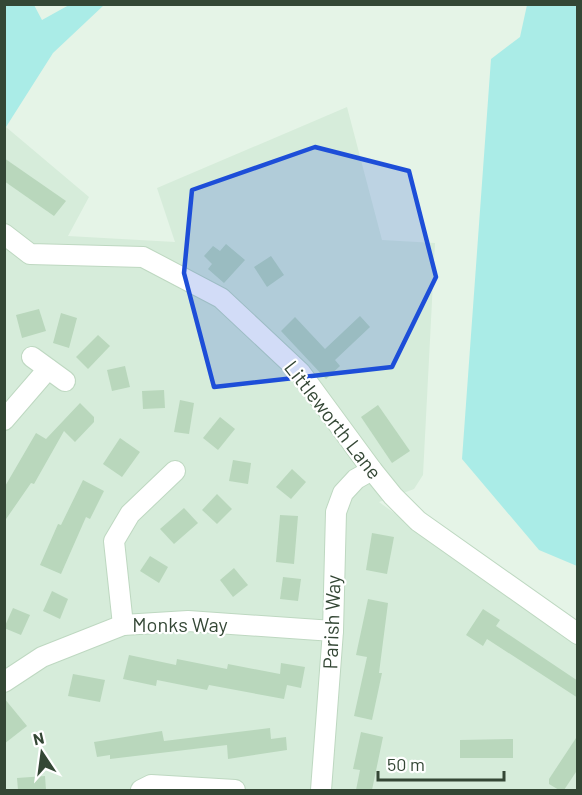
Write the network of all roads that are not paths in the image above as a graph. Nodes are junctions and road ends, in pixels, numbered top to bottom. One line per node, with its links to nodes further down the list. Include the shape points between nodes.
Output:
1 (4, 234): 4 (street, Littleworth Lane, via 30,254 143,257 221,298 300,372)
2 (65, 381): 3 (street, via 40,363)
3 (4, 420)
4 (372, 470): 7 (street, Parish Way, via 343,493 336,512); 8 (street, Littleworth Lane, via 418,520)
5 (175, 471): 6 (street, via 130,514 114,541)
6 (123, 625): 7 (street, Monks Way, via 188,621); 9 (street, Monks Way, via 42,657)
7 (333, 631): 12 (street, Parish Way)
8 (578, 634)
9 (4, 682)
10 (141, 790): 11 (street, via 151,785)
11 (235, 790)
12 (321, 790)

